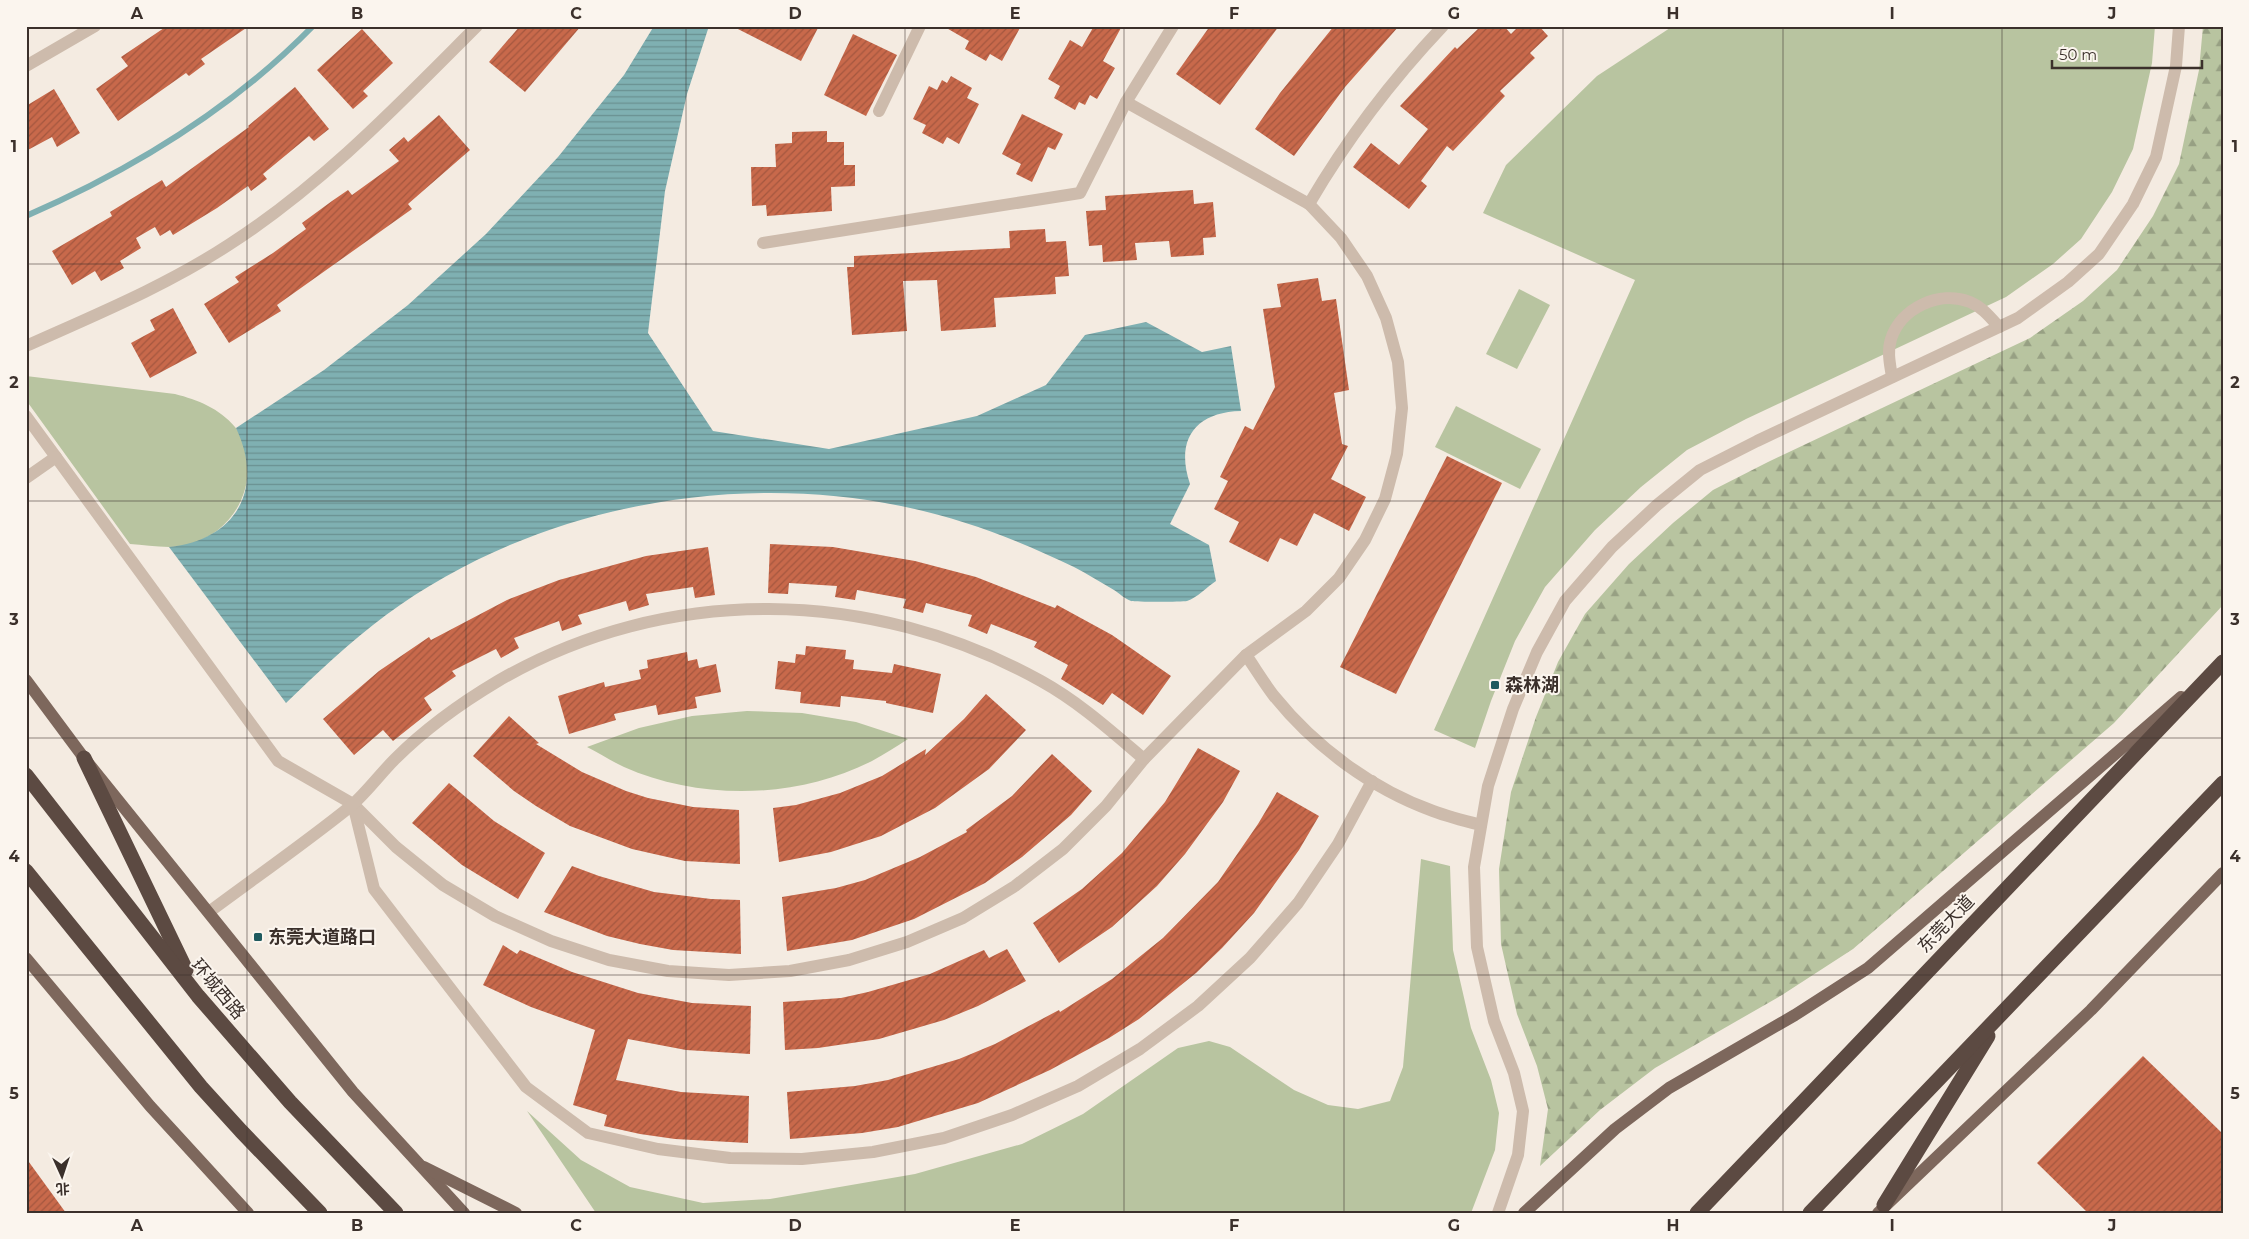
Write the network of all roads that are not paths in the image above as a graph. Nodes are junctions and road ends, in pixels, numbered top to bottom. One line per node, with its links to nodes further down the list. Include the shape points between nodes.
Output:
1 (95, 26): 7 (street)
2 (477, 26): 13 (street, via 377,127 306,189 237,239 148,291)
3 (920, 26): 9 (street)
4 (1173, 26): 8 (street)
5 (1443, 26): 10 (street, via 1372,108)
6 (2179, 26): 12 (street, via 2176,66 2156,157 2132,204 2099,254 2068,282 2018,318)
7 (26, 66)
8 (1126, 102): 10 (street); 11 (street, via 1080,193)
9 (879, 111)
10 (1309, 204): 18 (street, via 1341,238 1367,276 1386,318 1399,372 1402,408 1397,454 1385,499 1366,540 1339,578 1306,611)
11 (764, 243)
12 (1999, 327): 14 (street); 14 (street, via 1986,312 1970,302 1951,298 1932,300 1914,309 1900,322 1891,339)
13 (26, 346)
14 (1892, 377): 27 (street, via 1700,470 1612,547 1565,601 1537,652 1513,709 1488,786)
15 (26, 416): 16 (street)
16 (56, 457): 17 (street); 26 (street, via 278,761)
17 (26, 478)
18 (1246, 655): 22 (street); 24 (street, via 1274,696 1307,733 1346,765)
19 (2223, 661): 42 (main road, via 1868,968 1795,1015 1669,1088 1615,1129); 43 (highway, 东莞大道)
20 (26, 680): 21 (main road)
21 (84, 758): 30 (main road); 32 (highway)
22 (1144, 759): 26 (street, via 1096,718 1043,682 986,653 927,631 865,617 802,609 738,609 676,616 614,631 554,653 497,682 444,717 396,758); 26 (street, via 1106,806 1063,849 1015,886 963,918 908,942 850,960 790,971 729,975 668,971 609,960 551,942 503,920 444,885 396,847)
23 (26, 775): 32 (highway, 环城西路)
24 (1372, 781): 26 (street, via 1338,844 1298,903 1250,958 1198,1006 1140,1049 1078,1086 1012,1115 944,1138 873,1152 802,1159 730,1158 667,1150 588,1133 526,1087 374,889); 27 (street, via 1433,811)
25 (2223, 782): 33 (highway)
26 (353, 804): 30 (street)
27 (1481, 825): 41 (street, via 1474,867 1477,947 1494,1021 1514,1073 1523,1111 1518,1156)
28 (26, 871): 37 (highway, via 201,1087)
29 (2223, 872): 35 (main road, via 2091,1010)
30 (209, 912): 34 (main road, via 353,1092)
31 (26, 958): 36 (main road, via 150,1106)
32 (198, 996): 38 (highway, 环城西路, via 290,1102)
33 (2004, 1010): 35 (highway); 44 (highway)
34 (415, 1162): 39 (main road); 40 (main road)
35 (1881, 1209)
36 (248, 1213)
37 (320, 1213)
38 (396, 1213)
39 (464, 1213)
40 (516, 1213)
41 (1498, 1213)
42 (1524, 1213)
43 (1696, 1213)
44 (1810, 1213)

